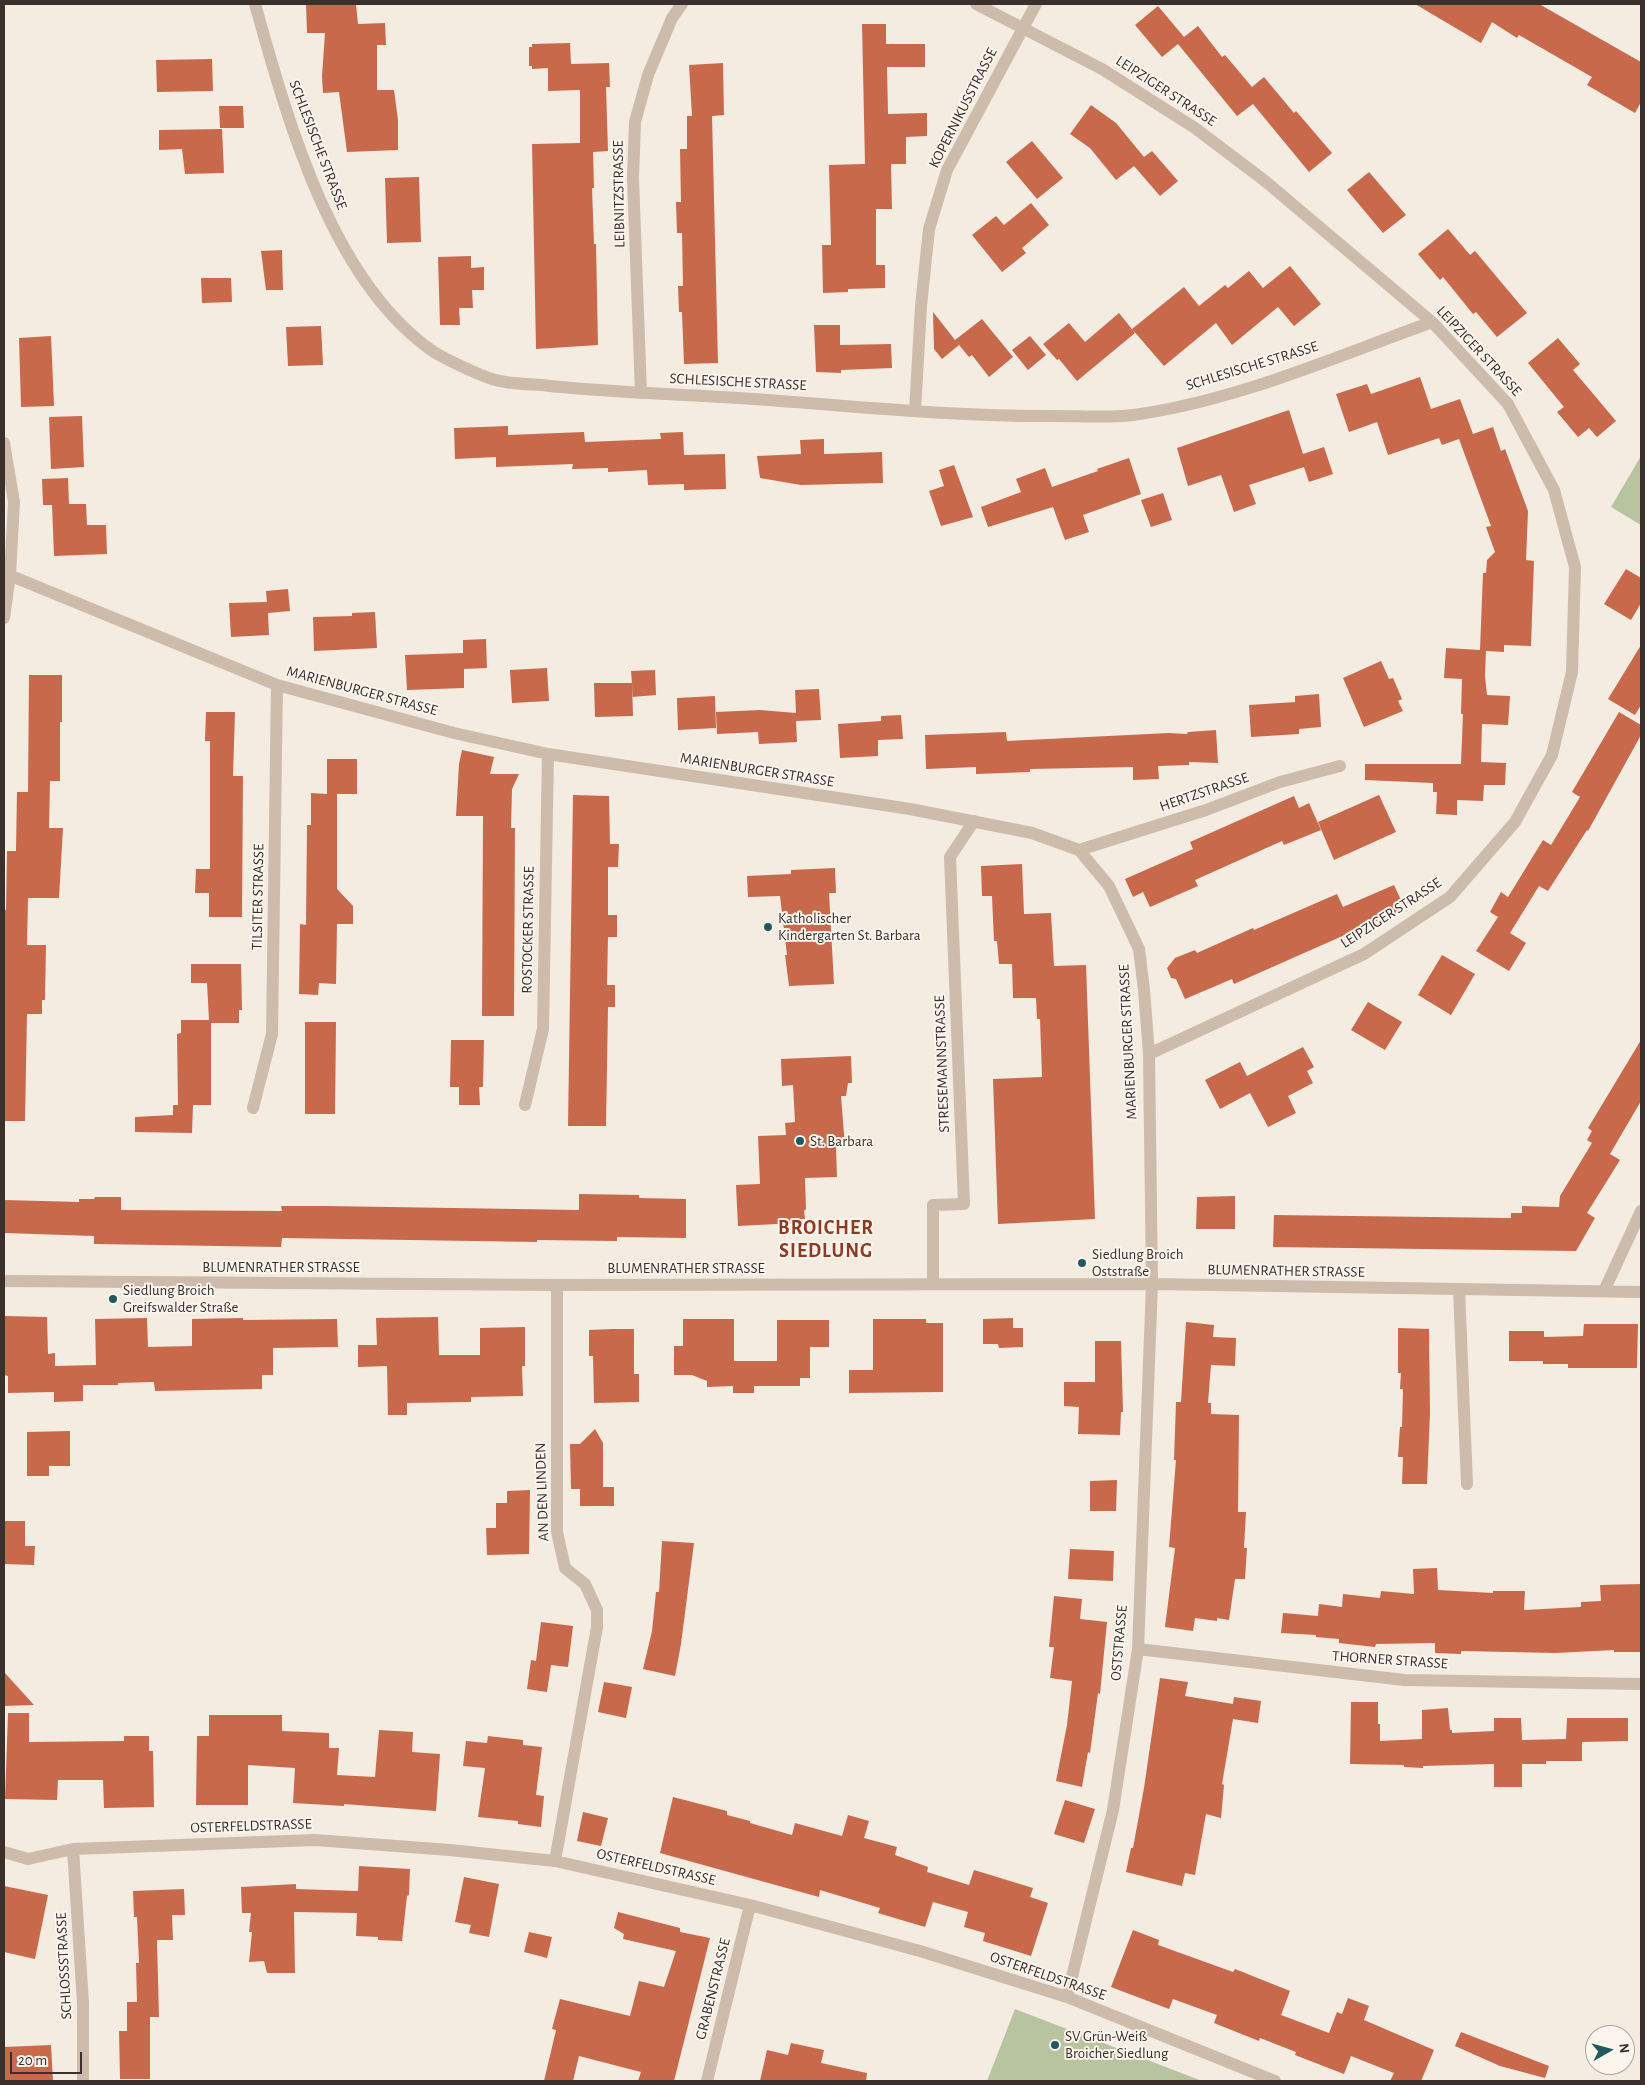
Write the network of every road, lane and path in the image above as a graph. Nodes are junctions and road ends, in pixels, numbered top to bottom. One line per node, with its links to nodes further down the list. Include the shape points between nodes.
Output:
1 (254, 4): 7 (street, SCHLESISCHE STRASSE, via 278,89 320,201 356,270 394,317 435,353 494,380)
2 (682, 4): 7 (street, LEIBNITZSTRASSE, via 672,18 648,75 636,122 634,178)
3 (976, 4): 5 (street, LEIPZIGER STRASSE)
4 (1036, 4): 5 (street, KOPERNIKUSSTRASSE)
5 (1023, 26): 6 (street, LEIPZIGER STRASSE, via 1102,68 1196,128); 8 (street, KOPERNIKUSSTRASSE, via 947,170 930,229 921,306)
6 (1432, 322): 8 (street, SCHLESISCHE STRASSE, via 1278,378 1210,399 1131,415 1014,416); 17 (street, LEIPZIGER STRASSE, via 1508,404 1554,490 1575,568 1572,672 1552,755 1515,822 1450,897 1364,954)
7 (641, 394): 8 (street, SCHLESISCHE STRASSE, via 823,402)
8 (915, 411)
9 (4, 443): 10 (street, via 14,502)
10 (7, 574): 11 (street); 12 (street, MARIENBURGER STRASSE)
11 (4, 618)
12 (277, 685): 13 (street, MARIENBURGER STRASSE, via 454,733); 19 (street, TILSITER STRASSE, via 272,1034)
13 (548, 754): 15 (street, MARIENBURGER STRASSE); 18 (street, ROSTOCKER STRASSE, via 543,1029)
14 (1340, 766): 16 (street, HERTZSTRASSE, via 1280,782 1206,810)
15 (974, 821): 16 (street, MARIENBURGER STRASSE, via 1032,833); 22 (street, STRESEMANNSTRASSE, via 950,857 964,1204 933,1205)
16 (1079, 850): 17 (street, MARIENBURGER STRASSE, via 1109,886 1139,949)
17 (1149, 1054): 23 (street, MARIENBURGER STRASSE)
18 (525, 1105)
19 (253, 1108)
20 (1641, 1210): 26 (street)
21 (4, 1281): 24 (street, BLUMENRATHER STRASSE)
22 (932, 1283): 23 (street, BLUMENRATHER STRASSE); 24 (street, BLUMENRATHER STRASSE)
23 (1152, 1284): 25 (street, BLUMENRATHER STRASSE); 29 (street, OSTSTRASSE)
24 (557, 1285): 33 (street, AN DEN LINDEN, via 557,1532 565,1568 585,1584 597,1610 597,1626)
25 (1459, 1290): 26 (street, BLUMENRATHER STRASSE); 28 (street)
26 (1604, 1291): 27 (street, BLUMENRATHER STRASSE)
27 (1641, 1292)
28 (1467, 1484)
29 (1138, 1649): 30 (street, THORNER STRASSE, via 1404,1680); 35 (street, OSTSTRASSE, via 1113,1810)
30 (1641, 1684)
31 (73, 1849): 32 (street, OSTERFELDSTRASSE, via 28,1859); 33 (street, OSTERFELDSTRASSE, via 314,1840); 36 (street, SCHLOSSSTRASSE, via 84,2004)
32 (4, 1852)
33 (555, 1861): 34 (street, OSTERFELDSTRASSE)
34 (750, 1905): 35 (street, OSTERFELDSTRASSE, via 920,1951); 37 (street, GRABENSTRASSE)
35 (1067, 1997): 38 (street, OSTERFELDSTRASSE)
36 (83, 2081)
37 (707, 2081)
38 (1275, 2081)

